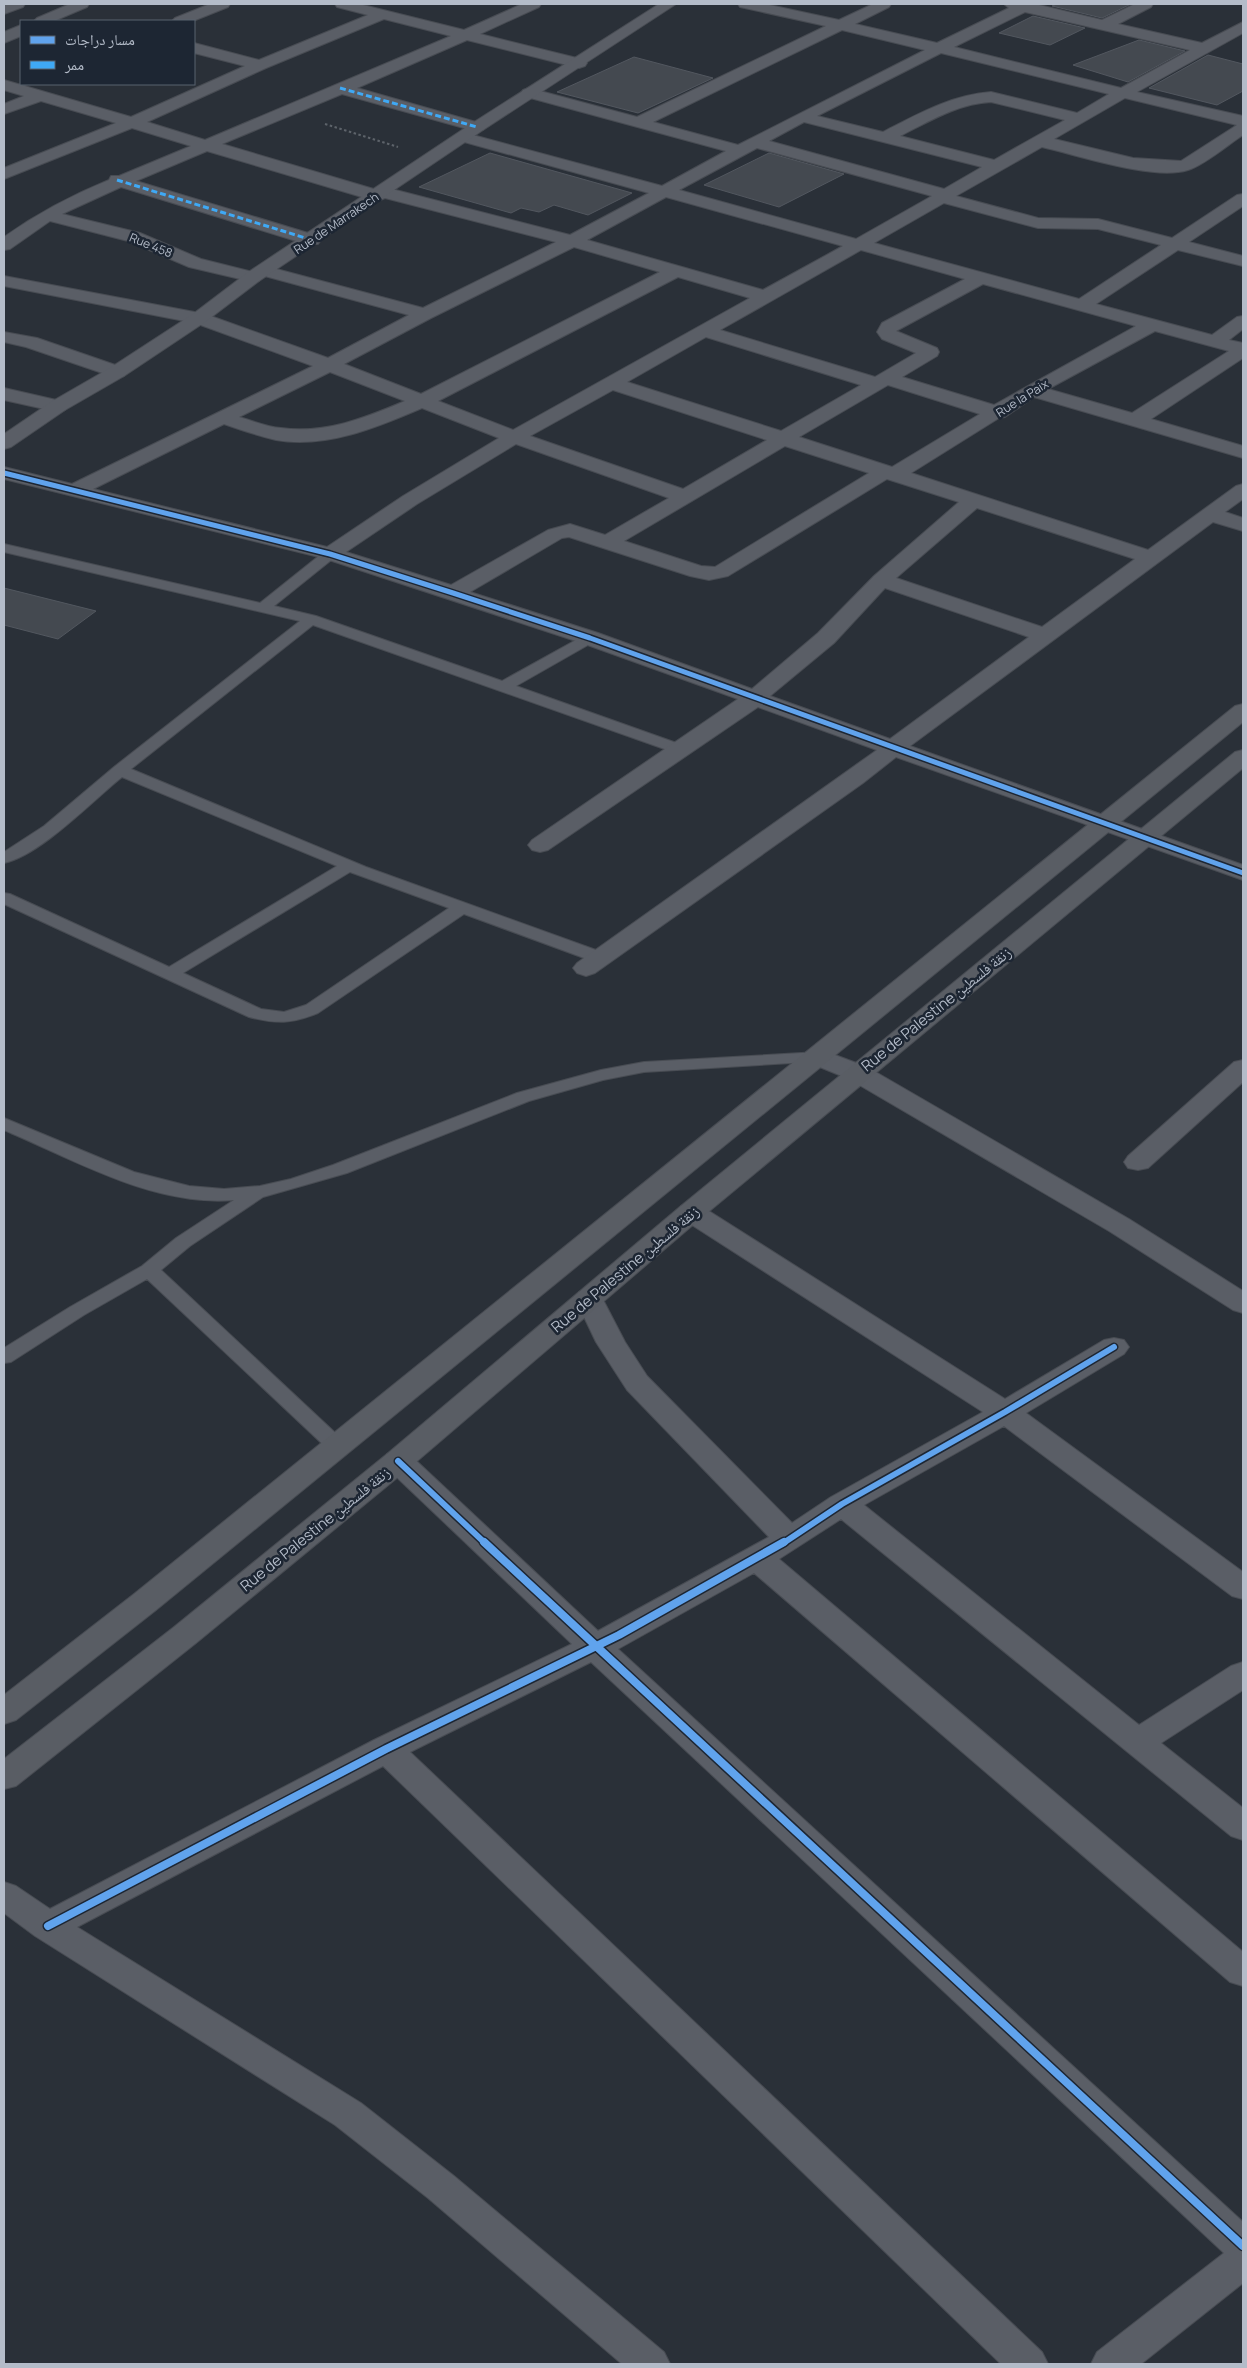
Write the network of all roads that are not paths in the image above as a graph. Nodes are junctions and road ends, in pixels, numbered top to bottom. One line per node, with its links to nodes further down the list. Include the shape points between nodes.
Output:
1 (82, 4): 12 (street)
2 (223, 4): 13 (street)
3 (346, 4): 11 (street)
4 (534, 4): 18 (street)
5 (669, 4): 23 (street, Rue de Marrakech)
6 (744, 4): 10 (street)
7 (884, 4): 14 (street)
8 (1146, 4): 15 (street)
9 (1020, 5): 15 (street); 22 (street)
10 (775, 6): 14 (street)
11 (381, 14): 18 (street); 24 (street)
12 (44, 20)
13 (183, 20)
14 (841, 24): 22 (street); 37 (street)
15 (1104, 25): 21 (street)
16 (1243, 27): 21 (street)
17 (20, 30): 19 (street)
18 (466, 36): 23 (street); 26 (street)
19 (4, 38)
20 (195, 48): 24 (street)
21 (1204, 48): 28 (street)
22 (938, 49): 28 (street); 32 (street)
23 (579, 62): 27 (street, Rue de Marrakech)
24 (260, 65): 36 (street)
25 (13, 86): 29 (street)
26 (340, 88): 39 (street); 42 (street)
27 (529, 93): 37 (street); 39 (street, Rue de Marrakech)
28 (1121, 94): 33 (street); 34 (street)
29 (42, 95): 31 (street); 36 (street)
30 (1243, 108): 33 (street)
31 (4, 109)
32 (802, 117): 40 (street); 43 (street)
33 (1224, 117): 35 (street)
34 (1078, 118): 40 (street, via 991,97 976,97 962,100); 41 (street)
35 (1243, 121)
36 (134, 122): 42 (street); 45 (street)
37 (640, 122): 43 (street)
38 (1243, 128): 41 (street, via 1185,166 1175,168 1154,167)
39 (470, 132): 47 (street); 48 (street, Rue de Marrakech)
40 (885, 138): 44 (street)
41 (1039, 140): 44 (street)
42 (207, 144): 46 (street); 48 (street)
43 (747, 146): 47 (street); 49 (street)
44 (995, 165): 49 (street)
45 (4, 174)
46 (117, 180): 51 (street); 52 (street)
47 (664, 191): 53 (street); 55 (street)
48 (381, 194): 52 (street, Rue de Marrakech); 53 (street)
49 (942, 196): 54 (street, via 1038,223 1090,223); 55 (street)
50 (1240, 204): 54 (street)
51 (47, 214): 56 (street); 59 (street, Rue 458, via 134,237 195,263)
52 (312, 240): 59 (street, Rue de Marrakech)
53 (572, 242): 58 (street); 64 (street)
54 (1176, 243): 57 (street); 63 (street)
55 (860, 244): 60 (street); 62 (street)
56 (4, 245)
57 (1243, 261)
58 (674, 272): 62 (street); 78 (street)
59 (259, 274): 64 (street, Rue 458); 65 (street, Rue de Marrakech)
60 (981, 278): 63 (street); 74 (street, via 889,327 886,332 889,336 930,352)
61 (4, 281): 65 (street)
62 (766, 297): 68 (street)
63 (1082, 305): 67 (street)
64 (425, 314): 72 (street)
65 (199, 318): 72 (street); 73 (street, Rue de Marrakech)
66 (1243, 321): 70 (street)
67 (1153, 324): 70 (street); 76 (street, Rue la Paix)
68 (705, 331): 74 (street); 75 (street)
69 (4, 336): 73 (street)
70 (1215, 341): 71 (street)
71 (1243, 349): 82 (street)
72 (329, 365): 78 (street); 81 (street)
73 (117, 372): 79 (street, Rue de Marrakech)
74 (881, 380): 80 (street); 84 (street)
75 (612, 383): 83 (street); 84 (street)
76 (1032, 390): 80 (street, Rue la Paix); 82 (street)
77 (4, 394): 79 (street)
78 (422, 401): 81 (street, via 364,426 303,436 277,434); 83 (street)
79 (58, 406): 85 (street, Rue de Marrakech)
80 (998, 413): 88 (street, Rue la Paix)
81 (223, 418): 89 (street)
82 (1134, 421): 86 (street)
83 (514, 438): 91 (street); 97 (street, via 410,500)
84 (783, 438): 88 (street); 91 (street)
85 (4, 442)
86 (1243, 452)
87 (4, 473): 89 (street)
88 (890, 473): 92 (street); 95 (street, Rue la Paix, via 721,572 697,572)
89 (76, 490): 97 (street)
90 (1243, 490): 93 (street)
91 (686, 497): 95 (street)
92 (974, 500): 98 (street); 99 (street)
93 (1210, 514): 94 (street); 98 (street)
94 (1243, 525)
95 (608, 542): 100 (street, Rue la Paix, via 570,530 555,534)
96 (4, 548): 101 (lane)
97 (330, 554): 100 (street); 101 (lane)
98 (1152, 558): 103 (street)
99 (881, 580): 103 (street); 106 (street, via 826,638)
100 (453, 594): 104 (street)
101 (262, 608): 102 (lane)
102 (311, 619): 105 (lane); 111 (lane, via 238,680)
103 (1045, 634): 108 (street)
104 (590, 638): 105 (lane); 106 (street)
105 (503, 688): 109 (lane)
106 (755, 698): 108 (street); 109 (street)
107 (1243, 711): 112 (main road)
108 (894, 748): 112 (street); 120 (street)
109 (679, 749): 114 (street)
110 (1243, 757): 113 (main road, Rue de Palestine زنقة فلسطين)
111 (120, 770): 115 (lane, via 52,826); 116 (lane)
112 (1104, 824): 113 (street); 122 (main road)
113 (1144, 838): 117 (street); 123 (main road, Rue de Palestine زنقة فلسطين)
114 (540, 845)
115 (4, 858)
116 (350, 865): 119 (lane); 121 (lane)
117 (1243, 873)
118 (4, 898): 121 (lane)
119 (461, 908): 120 (lane); 121 (lane, via 322,1002 293,1017 279,1019 255,1013)
120 (594, 963)
121 (171, 973)
122 (818, 1057): 123 (street); 127 (lane, via 644,1067 601,1074 523,1096 340,1169); 135 (main road)
123 (858, 1073): 128 (main road, Rue de Palestine زنقة فلسطين); 131 (street, via 1119,1225)
124 (1240, 1076): 126 (street)
125 (4, 1123): 127 (lane, via 126,1176 155,1185 224,1195)
126 (1138, 1162)
127 (260, 1192): 129 (lane, via 182,1242)
128 (691, 1212): 130 (main road, Rue de Palestine زنقة فلسطين); 134 (street)
129 (149, 1270): 133 (lane); 135 (lane)
130 (589, 1298): 136 (main road, Rue de Palestine زنقة فلسطين); 138 (street, via 609,1340 637,1383)
131 (1243, 1304)
132 (1114, 1346): 134 (street)
133 (5, 1355)
134 (1005, 1412): 137 (street); 140 (street)
135 (338, 1447): 143 (main road)
136 (398, 1462): 141 (street); 146 (main road, Rue de Palestine زنقة فلسطين)
137 (842, 1504): 138 (street); 144 (street)
138 (790, 1539): 139 (street)
139 (756, 1557): 141 (street); 150 (street)
140 (1243, 1588)
141 (596, 1648): 145 (street); 151 (street)
142 (1243, 1674): 144 (street)
143 (4, 1712)
144 (1138, 1742): 147 (street)
145 (386, 1749): 149 (street); 155 (street)
146 (4, 1777)
147 (1243, 1827)
148 (4, 1895): 149 (street)
149 (48, 1926): 154 (street, via 348,2114 442,2187)
150 (1243, 1972)
151 (1243, 2246)
152 (1243, 2261): 153 (street)
153 (1128, 2359)
154 (650, 2364)
155 (1028, 2364)

